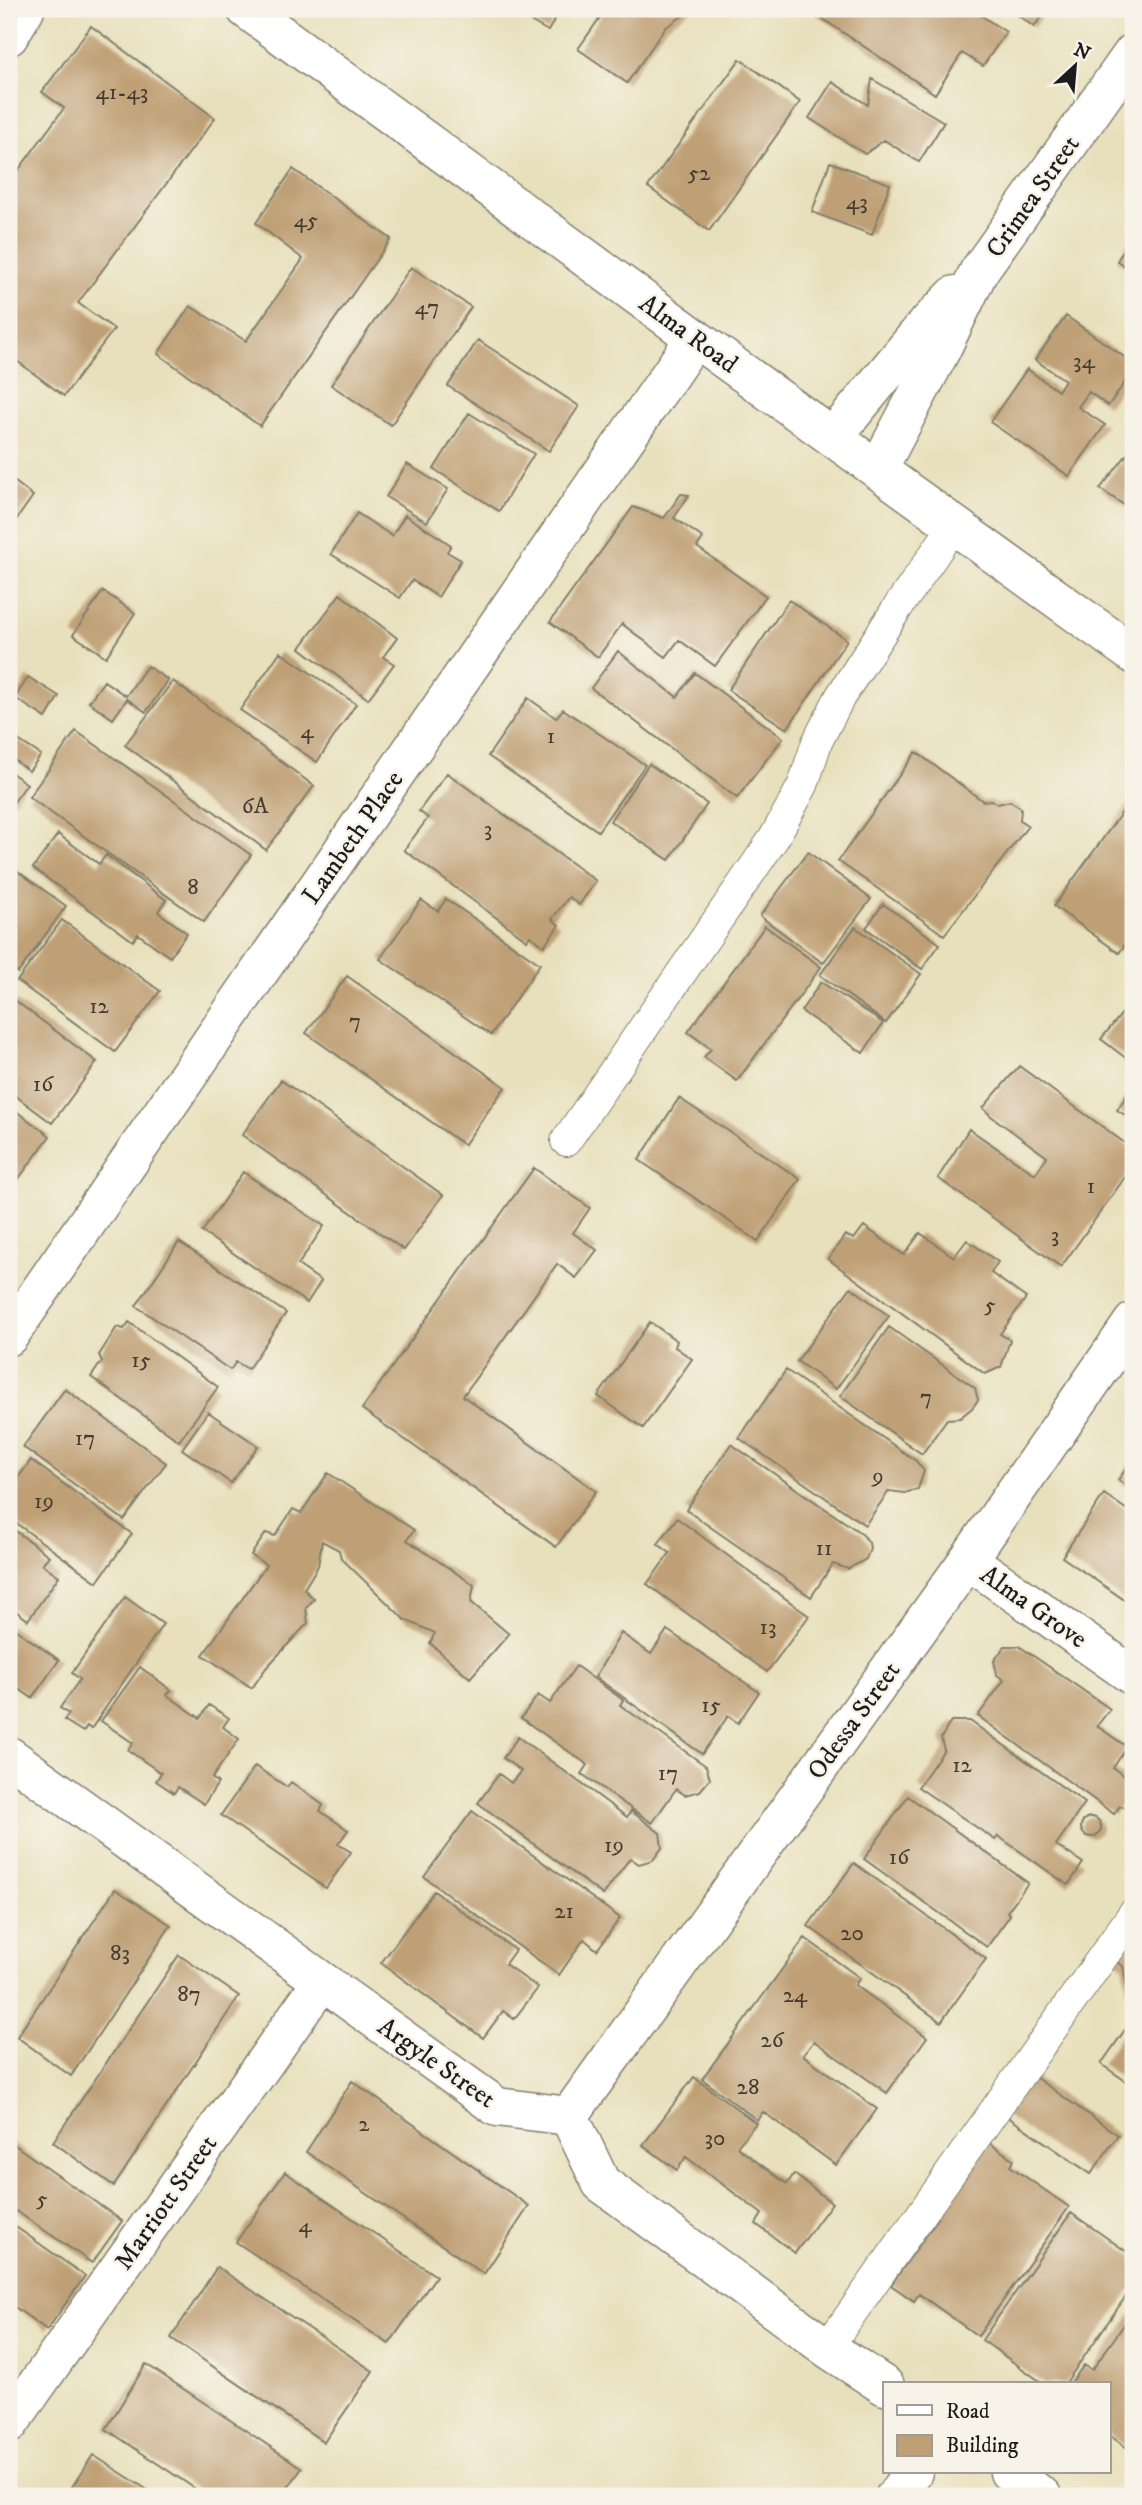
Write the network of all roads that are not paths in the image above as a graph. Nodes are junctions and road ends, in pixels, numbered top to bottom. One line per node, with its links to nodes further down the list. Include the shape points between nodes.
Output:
1 (25, 9): 3 (street)
2 (246, 9): 6 (street, Alma Road)
3 (9, 36)
4 (1133, 53): 5 (street, Crimea Street)
5 (979, 271): 7 (street, Crimea Street, via 923,328); 8 (street, Crimea Street)
6 (695, 338): 7 (street, Alma Road); 13 (street, Lambeth Place)
7 (832, 438): 8 (street, Alma Road)
8 (878, 470): 9 (street, Alma Road)
9 (955, 524): 10 (street, Alma Road); 11 (lane, via 840,697 817,742 803,785 774,838)
10 (1133, 654)
11 (566, 1141)
12 (1133, 1322): 14 (street, Odessa Street)
13 (9, 1336)
14 (968, 1560): 15 (street, Alma Grove); 19 (street, Odessa Street)
15 (1133, 1676)
16 (9, 1756): 18 (street, Argyle Street)
17 (1133, 1914): 20 (lane)
18 (322, 1981): 19 (street, Argyle Street, via 497,2108); 22 (street, Marriott Street)
19 (569, 2116): 20 (street, via 601,2183)
20 (827, 2348): 21 (street)
21 (883, 2385)
22 (9, 2424)
23 (912, 2474): 25 (street)
24 (1012, 2474): 26 (street)
25 (895, 2496)
26 (1042, 2496)

